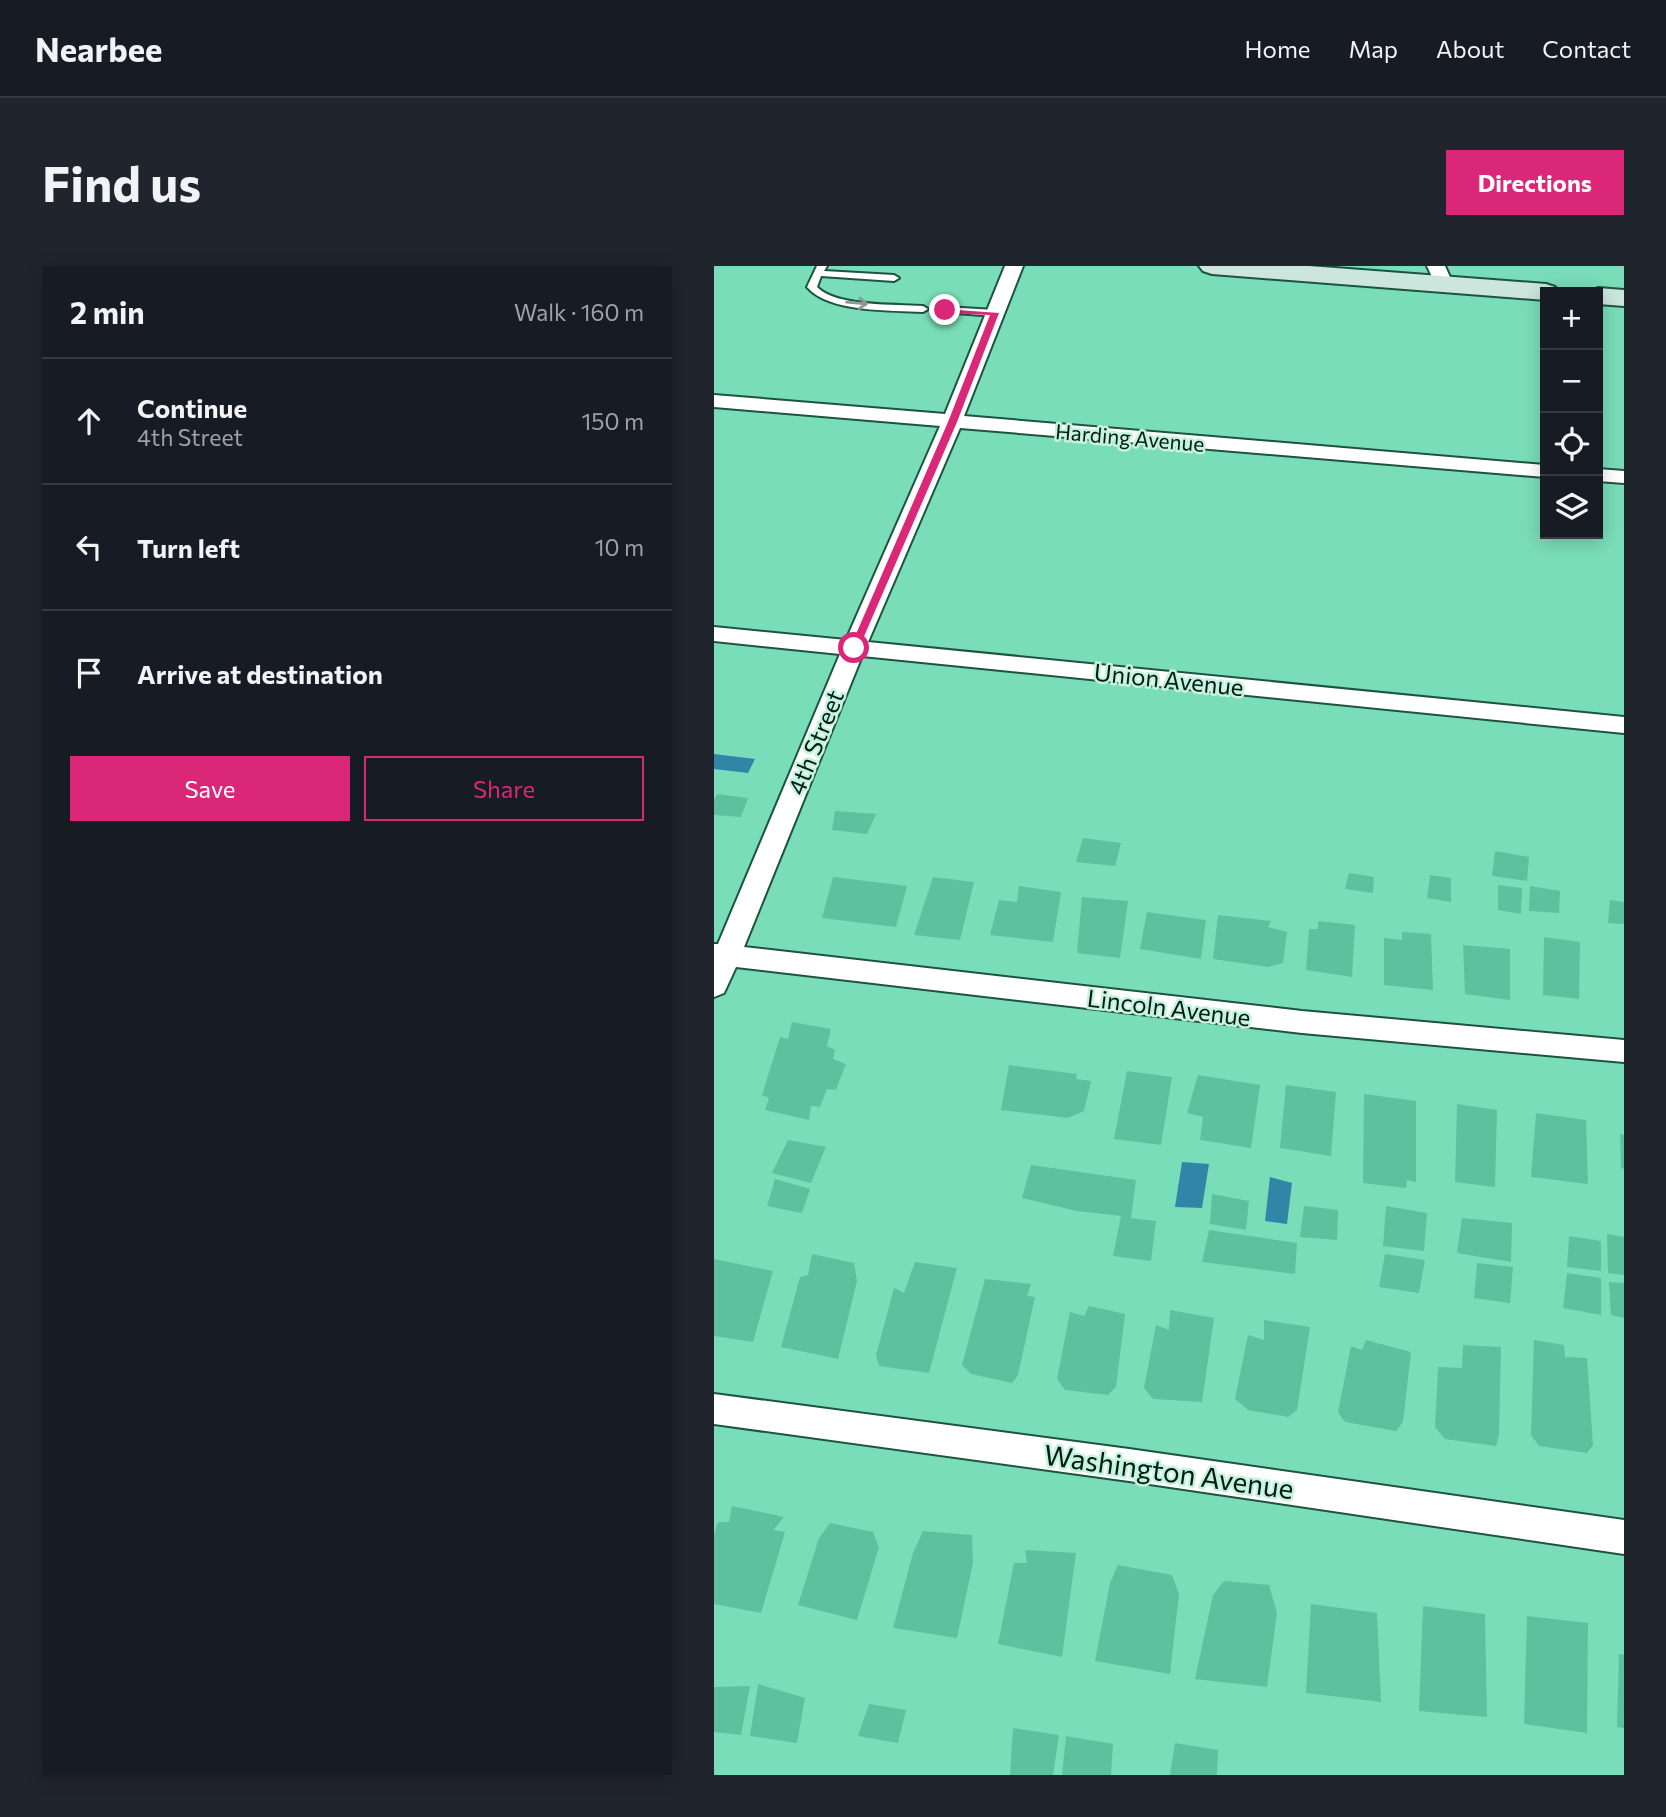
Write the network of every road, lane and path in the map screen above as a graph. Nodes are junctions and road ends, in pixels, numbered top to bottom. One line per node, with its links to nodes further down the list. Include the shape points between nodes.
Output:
1 (1014, 266): 11 (street, 4th Street)
2 (1212, 266): 4 (main road)
3 (820, 269): 5 (lane); 9 (lane, one-way to 9, via 812,287 822,297)
4 (1440, 275): 6 (main road)
5 (894, 278)
6 (1540, 291)
7 (1603, 296): 8 (main road)
8 (1624, 298)
9 (923, 309)
10 (945, 310): 11 (lane)
11 (995, 313): 13 (street, 4th Street)
12 (714, 401): 13 (street, Harding Avenue)
13 (953, 422): 14 (street, Harding Avenue); 18 (street, 4th Street)
14 (1540, 471)
15 (1603, 475): 16 (street)
16 (1624, 477)
17 (714, 634): 18 (street, Union Avenue)
18 (854, 648): 19 (street, Union Avenue); 20 (street, 4th Street)
19 (1624, 725)
20 (721, 955): 21 (street, 4th Street); 22 (street, Lincoln Avenue, via 1302,1022)
21 (714, 986)
22 (1624, 1051)
23 (714, 1409): 24 (street, Washington Avenue)
24 (1624, 1537)

